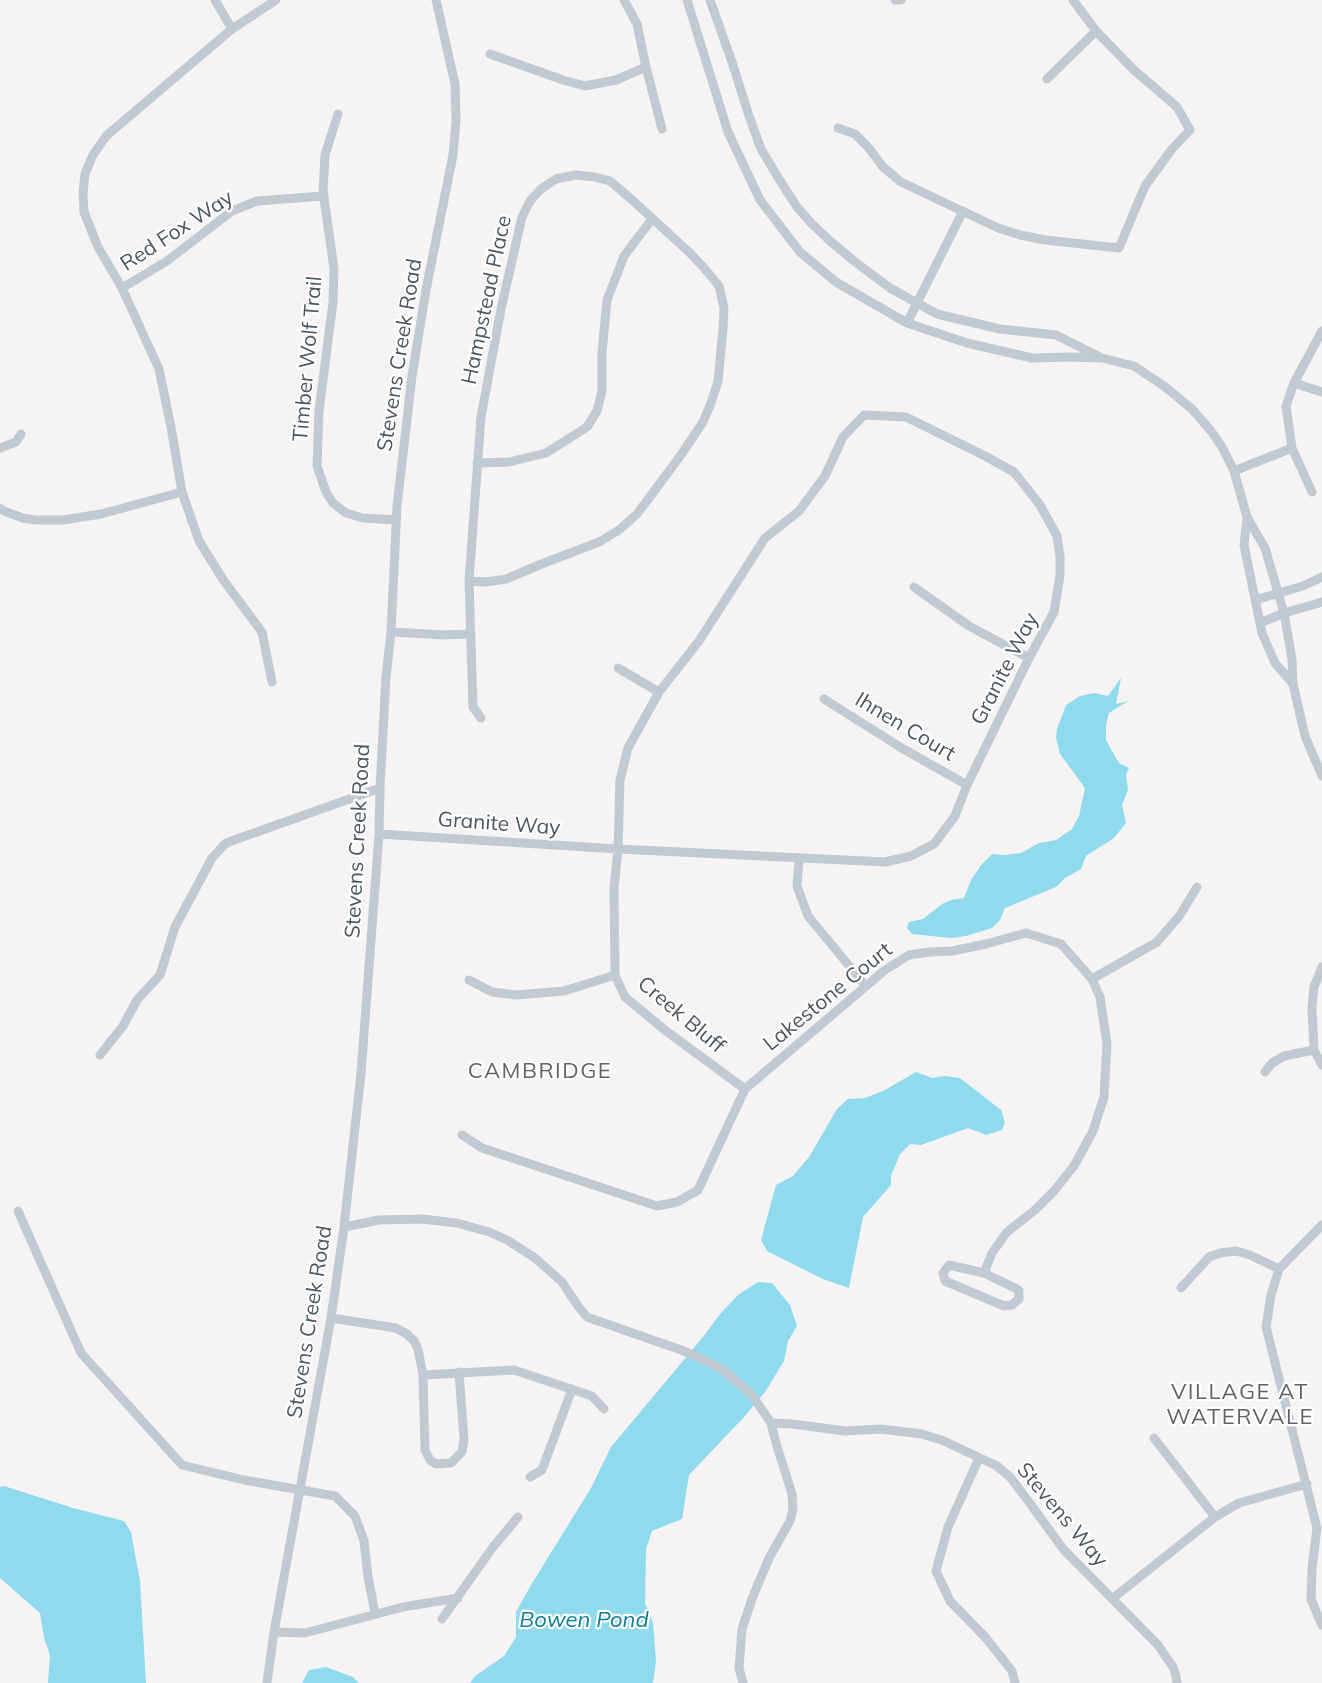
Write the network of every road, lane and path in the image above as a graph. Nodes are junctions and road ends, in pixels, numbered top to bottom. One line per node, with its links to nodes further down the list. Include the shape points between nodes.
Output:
1 (215, 0): 10 (street)
2 (276, 0): 10 (street)
3 (436, 0): 37 (street, Stevens Creek Road, via 455,84 456,121 412,375)
4 (624, 0): 13 (street, via 638,24)
5 (687, 0): 23 (street, via 728,132 760,200 800,252 836,282)
6 (710, 0): 22 (street, via 761,148 797,207 854,261)
7 (895, 0): 8 (street)
8 (901, 0)
9 (1073, 0): 11 (street)
10 (232, 29): 21 (street, via 106,136 93,155 85,174 84,212 98,247)
11 (1096, 31): 14 (street); 19 (street, via 1176,107 1190,130 1145,186 1119,248 1020,235)
12 (490, 54): 13 (street, via 585,86 616,80)
13 (646, 68): 17 (street)
14 (1047, 78)
15 (338, 114): 18 (street, Timber Wolf Trail, via 325,155)
16 (838, 128): 19 (street, via 855,134 901,182)
17 (662, 129)
18 (324, 196): 21 (street, Red Fox Way, via 257,201 232,212 167,261); 37 (street, Timber Wolf Trail, via 334,269 317,466 326,492 346,513)
19 (963, 212): 22 (street)
20 (652, 219): 31 (street, via 624,256 607,300 602,391 597,411 587,427 546,453 509,462); 31 (street, Hampstead Place, via 610,182 595,177 556,179 530,201 522,216 501,309 480,417); 39 (street, Hampstead Place, via 705,269 718,286 724,308 718,381 703,422 637,514 620,530 506,579)
21 (122, 288): 33 (street, via 159,369)
22 (917, 303): 23 (street); 25 (street, via 937,314 1000,329 1056,335)
23 (907, 323): 25 (street, via 967,343 1032,358)
24 (1322, 331): 26 (street)
25 (1102, 358): 32 (street, via 1134,366 1192,409 1211,430)
26 (1294, 383): 27 (street); 30 (street, via 1286,406)
27 (1322, 392)
28 (21, 434): 29 (street, via 16,442)
29 (0, 448)
30 (1293, 448): 32 (street); 34 (street)
31 (477, 463): 39 (street, Hampstead Place)
32 (1234, 471): 36 (street)
33 (182, 492): 35 (street, via 63,520 23,518); 50 (street, via 199,541 262,632)
34 (1312, 492)
35 (0, 508)
36 (1247, 517): 41 (street, via 1265,548); 42 (street, via 1244,545)
37 (396, 520): 46 (street, Stevens Creek Road)
38 (1322, 577): 41 (street)
39 (469, 581): 47 (street, Hampstead Place)
40 (914, 587): 48 (street, via 969,626)
41 (1278, 594): 42 (street); 44 (street)
42 (1255, 600): 45 (street)
43 (1322, 602): 44 (street)
44 (1284, 613): 45 (street); 51 (street)
45 (1260, 623): 51 (street, via 1275,663)
46 (391, 632): 47 (street); 57 (street, Stevens Creek Road)
47 (470, 634): 54 (street, Hampstead Place, via 474,707)
48 (1029, 658): 52 (street, Granite Way, via 1054,612 1059,575 1057,536 1040,505 1014,472 985,456 906,417 864,415 843,437 825,476 799,511 765,538 699,641); 56 (street, Granite Way)
49 (618, 668): 52 (street)
50 (272, 682)
51 (1293, 684): 55 (street, via 1305,736)
52 (659, 692): 59 (street, Granite Way, via 628,748 620,780)
53 (824, 699): 56 (street, Ihnen Court)
54 (481, 718)
55 (1322, 776)
56 (967, 785): 60 (street, Granite Way, via 955,816 934,844 911,856 885,862)
57 (380, 788): 58 (street, Stevens Creek Road); 68 (street, via 226,843 212,858 175,927 159,975)
58 (379, 834): 59 (street, Granite Way); 75 (street, Stevens Creek Road)
59 (618, 849): 60 (street, Granite Way); 63 (street, Creek Bluff, via 614,888)
60 (799, 859): 66 (street, via 797,886 808,916)
61 (1197, 887): 65 (street, via 1157,942)
62 (1322, 967): 67 (street, via 1314,987)
63 (615, 975): 64 (street, via 564,991 516,995 492,992); 71 (street, Creek Bluff, via 625,997)
64 (470, 980)
65 (1092, 980): 66 (street, Lakestone Court, via 1061,944 1026,933 963,949 909,955); 77 (street, Lakestone Court, via 1100,997 1107,1044 1104,1097 1093,1131 1074,1166 1054,1191 1007,1232)
66 (865, 985): 71 (street, Lakestone Court)
67 (1314, 1050): 69 (street); 70 (street, via 1284,1056)
68 (100, 1055)
69 (1322, 1065)
70 (1265, 1072)
71 (745, 1089): 72 (street, Lakestone Court, via 698,1190 677,1202 657,1206 482,1148)
72 (462, 1135)
73 (18, 1210): 89 (street, via 81,1353 182,1465)
74 (1322, 1225): 76 (street)
75 (345, 1227): 79 (street, Stevens Creek Road); 84 (street, via 379,1220 422,1219 457,1222 507,1240 562,1282 587,1317 684,1351 723,1370 752,1395)
76 (1279, 1269): 78 (street, via 1236,1251 1220,1253 1209,1257); 88 (street, via 1266,1327)
77 (984, 1273): 77 (street, via 949,1264 943,1273 945,1281 1004,1306 1019,1299 1019,1290)
78 (1181, 1288)
79 (331, 1318): 81 (street, via 396,1328 407,1334 418,1349); 89 (street, Stevens Creek Road)
80 (459, 1372): 81 (street); 81 (street, via 464,1438 462,1452 447,1464 436,1464 425,1450); 82 (street, via 514,1370)
81 (423, 1375)
82 (572, 1389): 83 (street, via 592,1396); 87 (street, via 542,1470)
83 (604, 1409)
84 (771, 1423): 86 (street, Stevens Way, via 922,1434); 99 (street, via 793,1509 742,1629 739,1668)
85 (1154, 1438): 91 (street)
86 (979, 1458): 93 (street, Stevens Way, via 997,1466 1010,1478 1064,1550); 100 (street, via 948,1527 936,1571 950,1601 986,1638 1012,1671)
87 (530, 1477)
88 (1307, 1484): 91 (street, via 1239,1503); 96 (street, via 1317,1528 1311,1599)
89 (300, 1491): 94 (street, via 335,1496 355,1516 364,1541); 97 (street, Stevens Creek Road)
90 (518, 1517): 92 (street)
91 (1215, 1517): 93 (street)
92 (458, 1598): 94 (street); 95 (street)
93 (1112, 1599): 101 (street, Stevens Way, via 1158,1645 1173,1667)
94 (375, 1613): 97 (street, via 305,1634)
95 (442, 1619)
96 (1322, 1625)
97 (274, 1632): 98 (street, Stevens Creek Road)
98 (267, 1683)
99 (743, 1683)
100 (1015, 1683)
101 (1177, 1683)

